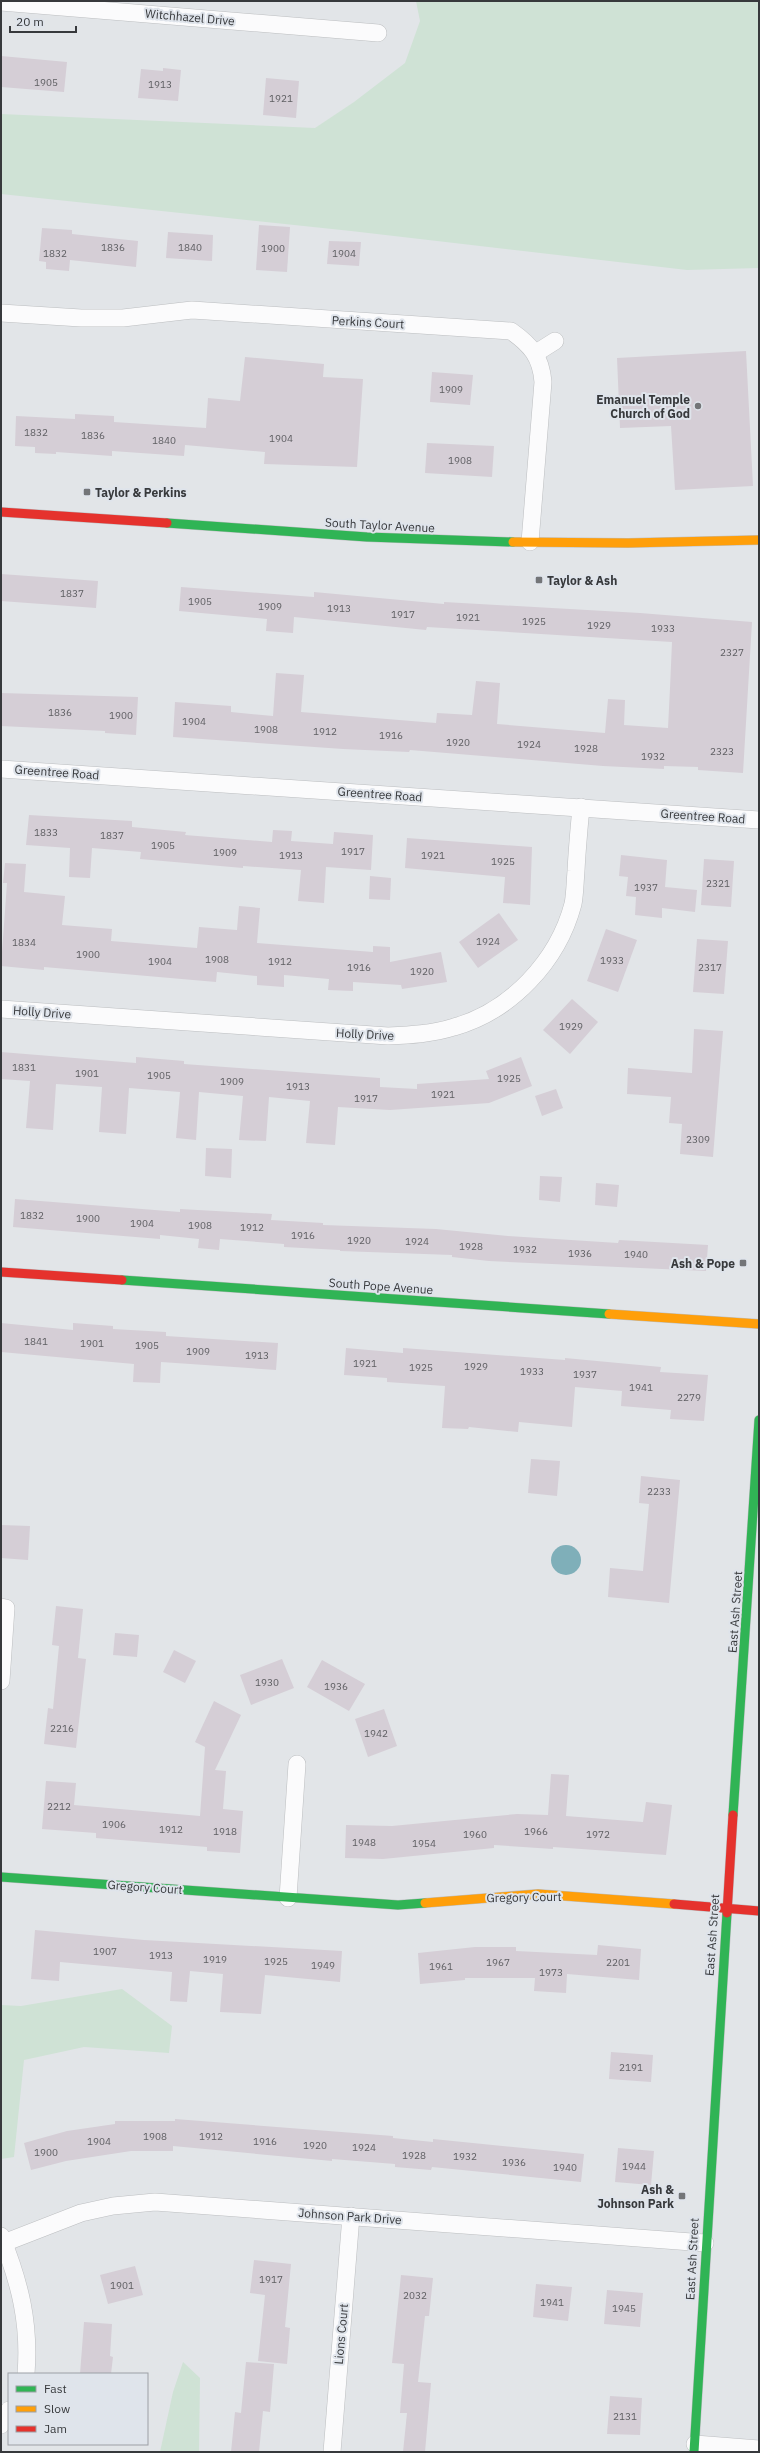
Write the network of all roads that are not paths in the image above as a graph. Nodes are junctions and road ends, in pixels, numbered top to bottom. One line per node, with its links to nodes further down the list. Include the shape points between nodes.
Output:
1 (1, 2): 2 (street, Witchhazel Drive)
2 (378, 33)
3 (1, 313): 5 (street, Perkins Court, via 123,318 192,310 511,330 525,340)
4 (555, 341): 5 (street)
5 (536, 353): 8 (street, Perkins Court, via 542,368 543,382)
6 (1, 512): 8 (street, South Taylor Avenue, via 367,538)
7 (759, 540): 8 (street, South Taylor Avenue)
8 (530, 542)
9 (1, 769): 10 (street, Greentree Road)
10 (582, 808): 11 (street, Greentree Road); 12 (street, Holly Drive, via 573,904 558,942 538,973 519,991 486,1015 455,1027 423,1034 388,1036)
11 (759, 820)
12 (1, 1008)
13 (1, 1272): 14 (street, South Pope Avenue)
14 (759, 1324)
15 (759, 1420): 21 (street, East Ash Street)
16 (4, 1608): 17 (street)
17 (1, 1681)
18 (297, 1764): 20 (street)
19 (1, 1877): 20 (street, Gregory Court)
20 (288, 1898): 21 (street, Gregory Court, via 398,1905 538,1894)
21 (726, 1908): 22 (street, Gregory Court); 25 (street, East Ash Street)
22 (759, 1911)
23 (350, 2216): 24 (street, Johnson Park Drive, via 155,2202 113,2206 81,2213); 25 (street, Johnson Park Drive); 31 (street, Lions Court)
24 (2, 2241): 26 (street, via 16,2277 27,2324)
25 (705, 2243): 29 (street, East Ash Street)
26 (26, 2373)
27 (8, 2412): 28 (street)
28 (1, 2425)
29 (695, 2448): 30 (street)
30 (759, 2449)
31 (332, 2452)

